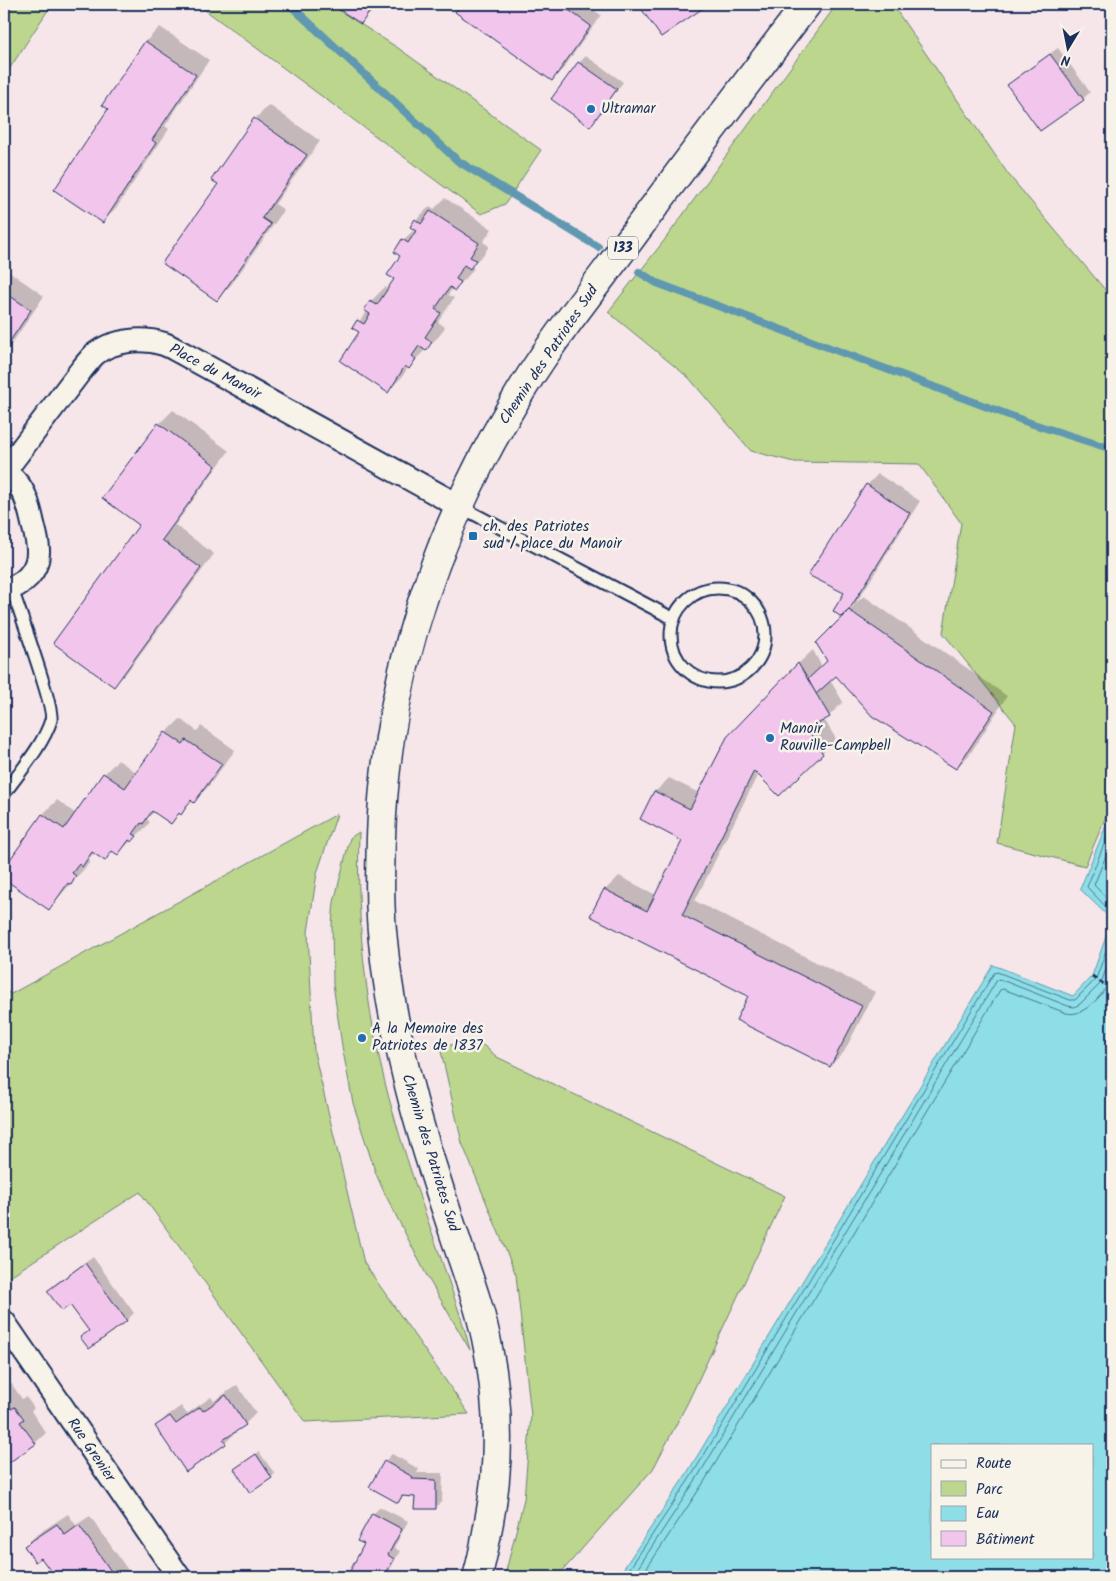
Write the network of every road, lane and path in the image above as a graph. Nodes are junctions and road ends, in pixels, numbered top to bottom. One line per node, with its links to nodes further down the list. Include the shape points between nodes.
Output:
1 (807, 4): 3 (main road, Chemin des Patriotes Sud / 133, via 543,359 513,404)
2 (4, 472): 3 (street, Place du Manoir, via 96,354 127,341 145,341 164,344 182,353); 4 (street, Place du Manoir, via 17,482 26,497 38,550 31,574 23,583)
3 (459, 506): 5 (lane); 11 (main road, Chemin des Patriotes Sud / 133, via 431,574 395,703 384,788 380,882 382,940 404,1068 478,1308 494,1383 498,1454 494,1497)
4 (8, 589): 6 (lane, via 48,696 52,718 42,741)
5 (674, 619): 5 (lane, via 672,647 686,670 698,678 728,682 743,676 763,651 766,635 763,618 742,594 726,588 694,594)
6 (4, 794)
7 (1092, 976): 8 (path)
8 (1112, 990)
9 (4, 1322): 10 (street, Rue Grenier)
10 (179, 1577)
11 (477, 1577)

